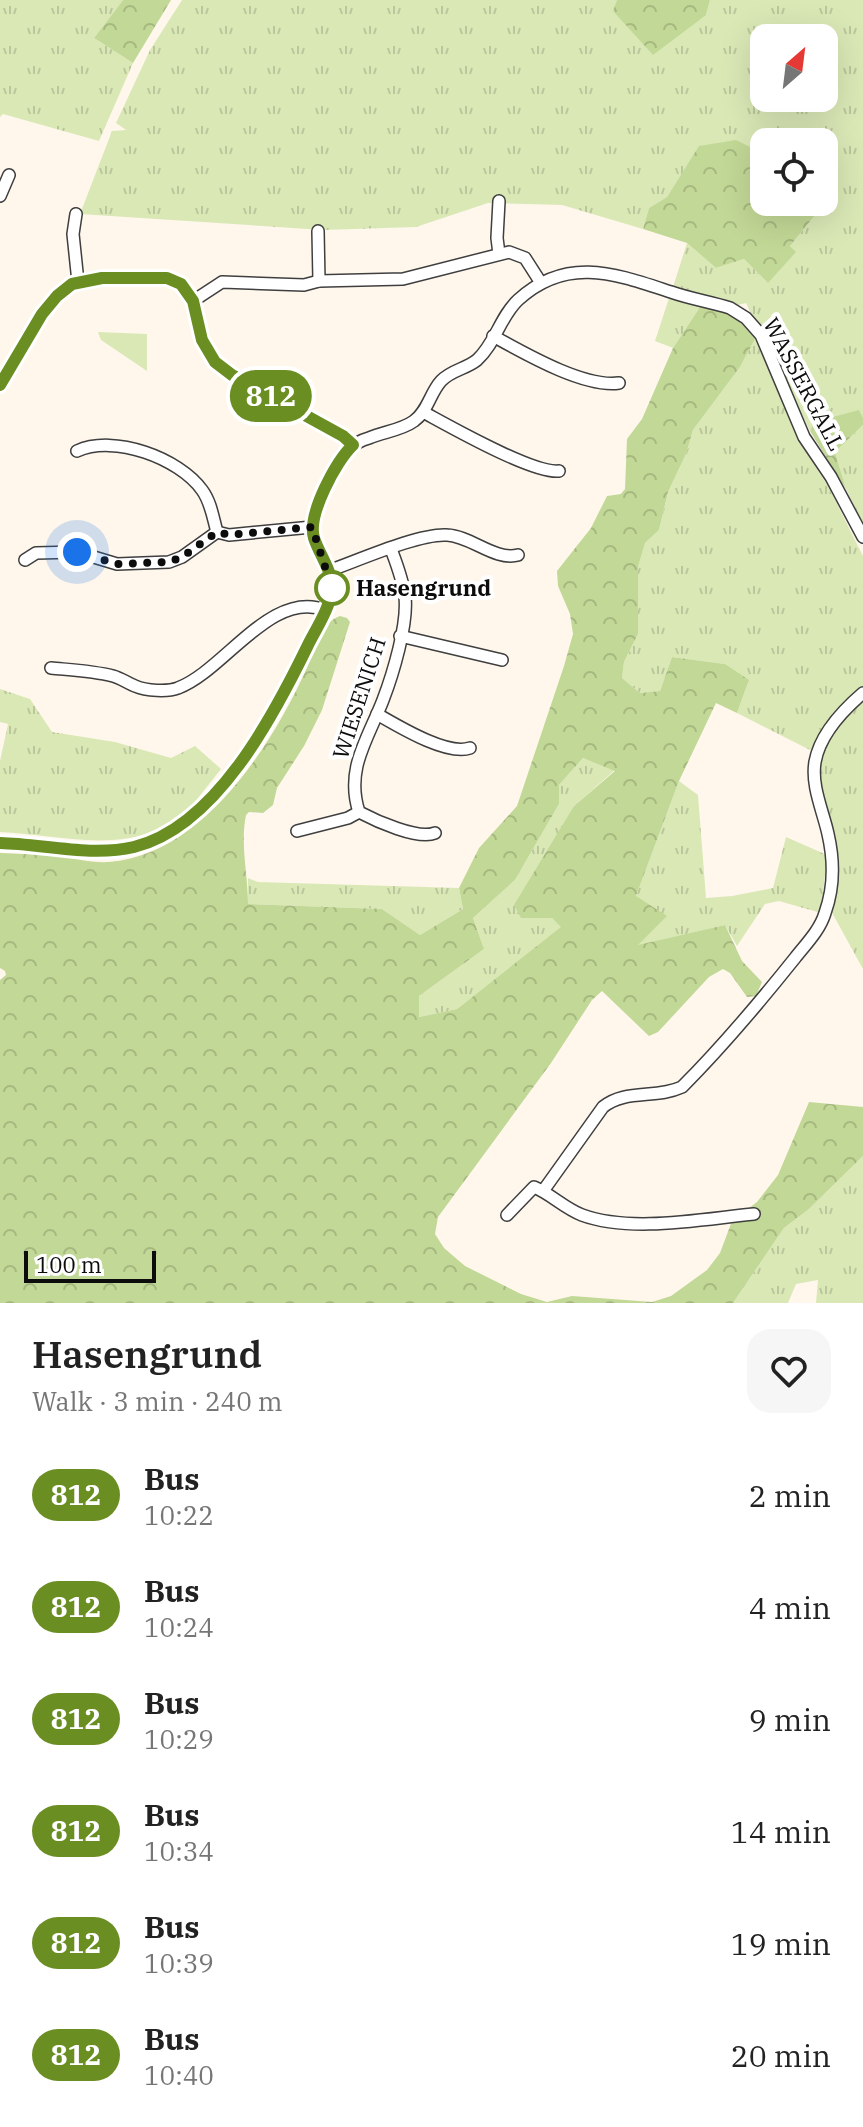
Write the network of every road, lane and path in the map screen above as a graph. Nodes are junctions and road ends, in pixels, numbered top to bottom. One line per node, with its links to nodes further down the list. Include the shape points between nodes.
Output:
1 (9, 175): 2 (street)
2 (0, 196)
3 (499, 201): 6 (street)
4 (76, 214): 8 (street)
5 (318, 231): 7 (street)
6 (499, 254): 7 (street, via 403,279); 9 (street, via 521,255)
7 (319, 281): 10 (street, via 222,282)
8 (78, 282): 10 (street, via 167,278 181,284); 13 (street, via 50,303)
9 (541, 283): 11 (street, via 517,301); 20 (street, WASSERGALL, via 594,272 623,276 739,312 761,335 804,437)
10 (193, 301): 15 (street, via 202,340 215,362)
11 (493, 336): 12 (street, via 548,365 601,383); 14 (street, via 475,362 441,380)
12 (619, 383)
13 (0, 385)
14 (423, 412): 15 (street, via 410,424); 17 (street, via 488,446)
15 (353, 445): 18 (street, via 315,510)
16 (77, 451): 19 (street, via 96,445 127,446 177,468 202,490)
17 (559, 471)
18 (312, 527): 19 (street); 24 (street)
19 (217, 532): 23 (street, via 169,562 117,564 77,552 36,553)
20 (863, 537)
21 (391, 549): 22 (street, via 448,535 506,556); 24 (street); 26 (street, WIESENICH, via 405,596)
22 (518, 555)
23 (25, 560)
24 (328, 571): 25 (street, via 332,590)
25 (325, 610): 28 (street, via 304,606 277,615 218,664 177,689 145,689 110,675); 35 (street, via 262,732 210,800 183,823 123,849)
26 (400, 636): 27 (street); 30 (street, WIESENICH)
27 (502, 660)
28 (51, 668)
29 (863, 693): 36 (street, via 828,731 815,759 832,860 831,889 821,923 682,1087 610,1101)
30 (377, 714): 31 (street, via 428,740); 32 (street, WIESENICH, via 356,763)
31 (470, 748)
32 (359, 812): 33 (street); 34 (street, via 424,837)
33 (297, 831)
34 (435, 833)
35 (0, 843)
36 (543, 1191): 37 (street, via 579,1214 606,1221 672,1222); 38 (street, via 530,1189)
37 (754, 1214)
38 (507, 1215)

